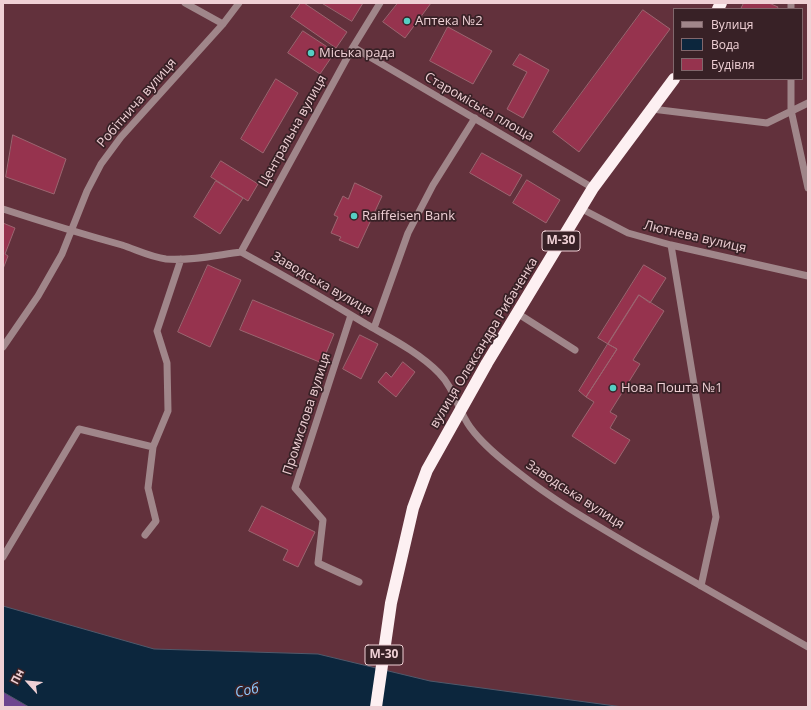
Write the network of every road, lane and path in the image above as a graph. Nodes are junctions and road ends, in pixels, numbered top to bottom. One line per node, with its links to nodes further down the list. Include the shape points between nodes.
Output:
1 (185, 3): 4 (street)
2 (239, 3): 4 (street, Робітнича вулиця)
3 (380, 3): 5 (street, Центральна вулиця)
4 (223, 24): 16 (street, Робітнича вулиця, via 101,164 80,206)
5 (354, 47): 11 (street, Староміська площа); 18 (street, Центральна вулиця)
6 (673, 80): 9 (highway, вулиця Олександра Рибаченка / М-30)
7 (791, 80): 10 (street)
8 (808, 103): 10 (street)
9 (652, 108): 10 (street, via 767,123); 12 (highway, вулиця Олександра Рибаченка / М-30)
10 (791, 110): 13 (street)
11 (475, 118): 12 (street, Староміська площа); 23 (street, via 433,185 408,233)
12 (593, 188): 14 (highway, вулиця Олександра Рибаченка / М-30)
13 (808, 188)
14 (580, 208): 17 (street, Лютнева вулиця, via 628,233); 21 (highway, вулиця Олександра Рибаченка / М-30)
15 (3, 209): 16 (street)
16 (72, 231): 19 (street, via 155,257); 24 (street, Робітнича вулиця, via 38,296)
17 (671, 245): 20 (street, Лютнева вулиця); 31 (street, via 716,517)
18 (242, 252): 19 (street); 22 (street, Заводська вулиця)
19 (181, 259): 27 (street, via 157,331 167,363 168,411)
20 (808, 276)
21 (517, 313): 25 (street); 26 (highway, вулиця Олександра Рибаченка / М-30)
22 (351, 315): 23 (street, Заводська вулиця); 30 (street, Промислова вулиця, via 295,488 323,520 318,563)
23 (374, 328): 26 (street, Заводська вулиця, via 414,352 441,375 453,392)
24 (3, 347)
25 (575, 350)
26 (461, 411): 31 (street, Заводська вулиця, via 482,442 546,494); 33 (highway, вулиця Олександра Рибаченка / М-30, via 427,470 415,501 391,603)
27 (153, 446): 28 (street, via 148,488 156,521); 29 (street, via 78,429)
28 (145, 535)
29 (3, 558)
30 (358, 582)
31 (701, 586): 32 (street, Заводська вулиця)
32 (808, 647)
33 (376, 707)

